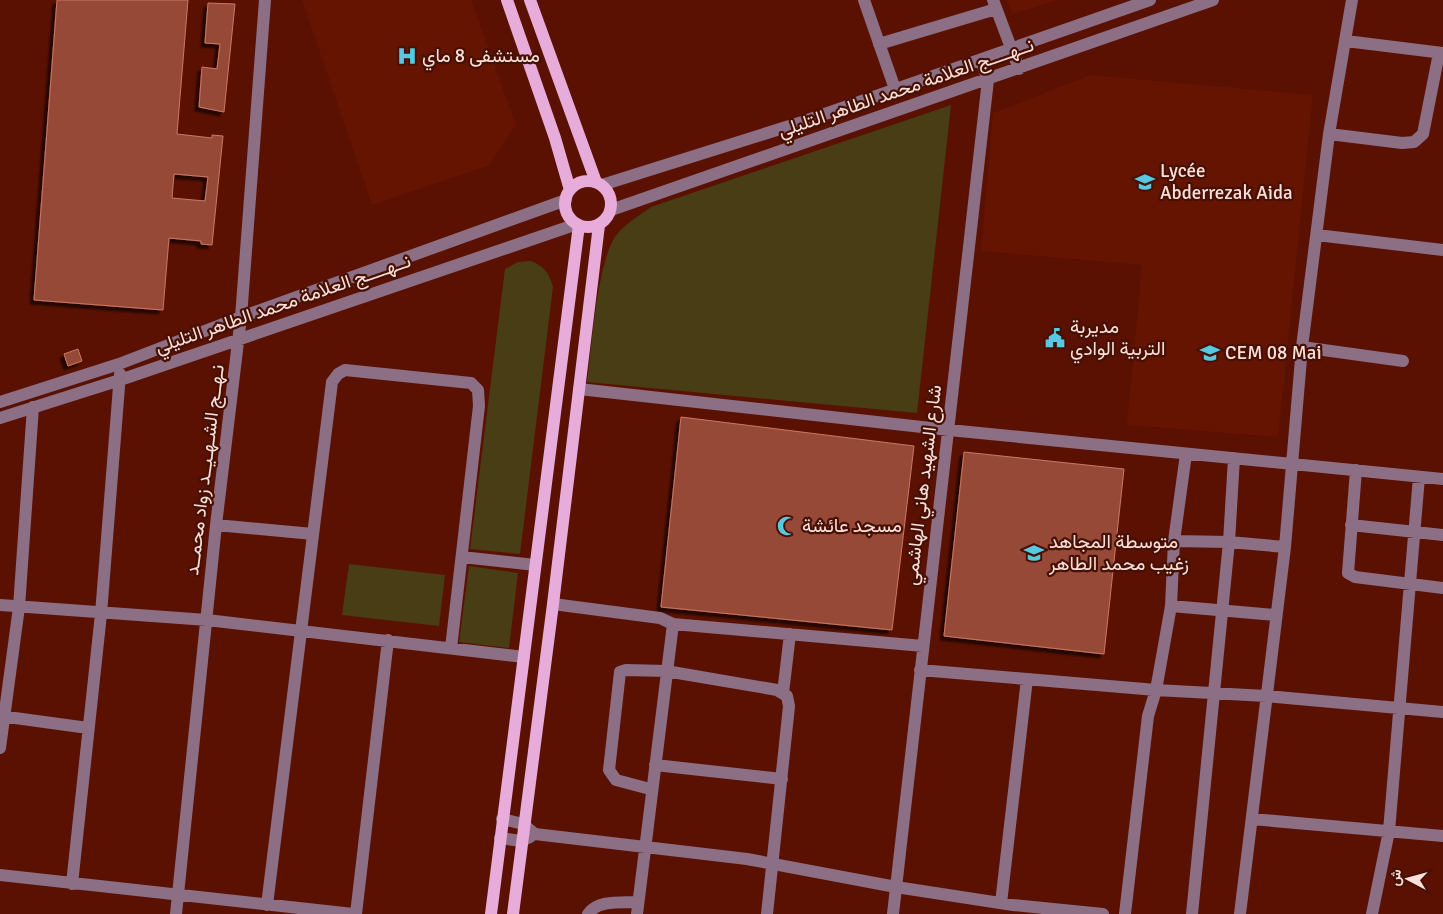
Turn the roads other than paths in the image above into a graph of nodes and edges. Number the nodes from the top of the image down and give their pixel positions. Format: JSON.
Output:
{"nodes":[{"id":1,"x":265,"y":0,"type":"edge"},
{"id":2,"x":507,"y":0,"type":"edge"},
{"id":3,"x":530,"y":0,"type":"edge"},
{"id":4,"x":864,"y":0,"type":"edge"},
{"id":5,"x":1150,"y":0,"type":"edge"},
{"id":6,"x":1213,"y":0,"type":"edge"},
{"id":7,"x":1352,"y":0,"type":"edge"},
{"id":8,"x":994,"y":5,"type":"edge"},
{"id":9,"x":1346,"y":41,"type":"junction"},
{"id":10,"x":879,"y":44,"type":"junction"},
{"id":11,"x":1011,"y":51,"type":"junction"},
{"id":12,"x":1441,"y":53,"type":"edge"},
{"id":13,"x":981,"y":61,"type":"junction"},
{"id":14,"x":1019,"y":69,"type":"junction"},
{"id":15,"x":988,"y":80,"type":"junction"},
{"id":16,"x":895,"y":89,"type":"junction"},
{"id":17,"x":1329,"y":134,"type":"junction"},
{"id":18,"x":599,"y":184,"type":"junction"},
{"id":19,"x":568,"y":195,"type":"junction"},
{"id":20,"x":611,"y":210,"type":"junction"},
{"id":21,"x":578,"y":224,"type":"junction"},
{"id":22,"x":599,"y":224,"type":"junction"},
{"id":23,"x":1317,"y":235,"type":"junction"},
{"id":24,"x":1443,"y":250,"type":"edge"},
{"id":25,"x":241,"y":316,"type":"junction"},
{"id":26,"x":239,"y":340,"type":"junction"},
{"id":27,"x":1302,"y":347,"type":"junction"},
{"id":28,"x":1403,"y":361,"type":"dead end"},
{"id":29,"x":120,"y":364,"type":"junction"},
{"id":30,"x":120,"y":380,"type":"junction"},
{"id":31,"x":580,"y":389,"type":"junction"},
{"id":32,"x":0,"y":402,"type":"edge"},
{"id":33,"x":33,"y":407,"type":"junction"},
{"id":34,"x":0,"y":418,"type":"edge"},
{"id":35,"x":948,"y":430,"type":"junction"},
{"id":36,"x":1186,"y":454,"type":"junction"},
{"id":37,"x":1234,"y":458,"type":"junction"},
{"id":38,"x":1293,"y":463,"type":"junction"},
{"id":39,"x":1356,"y":470,"type":"junction"},
{"id":40,"x":1419,"y":477,"type":"junction"},
{"id":41,"x":1443,"y":479,"type":"edge"},
{"id":42,"x":216,"y":525,"type":"junction"},
{"id":43,"x":1351,"y":525,"type":"junction"},
{"id":44,"x":1413,"y":532,"type":"junction"},
{"id":45,"x":313,"y":534,"type":"junction"},
{"id":46,"x":1443,"y":535,"type":"edge"},
{"id":47,"x":1174,"y":540,"type":"junction"},
{"id":48,"x":1229,"y":542,"type":"junction"},
{"id":49,"x":1285,"y":547,"type":"junction"},
{"id":50,"x":462,"y":556,"type":"junction"},
{"id":51,"x":536,"y":565,"type":"junction"},
{"id":52,"x":1408,"y":584,"type":"junction"},
{"id":53,"x":1443,"y":588,"type":"edge"},
{"id":54,"x":553,"y":604,"type":"junction"},
{"id":55,"x":0,"y":605,"type":"edge"},
{"id":56,"x":1171,"y":606,"type":"junction"},
{"id":57,"x":18,"y":607,"type":"junction"},
{"id":58,"x":1221,"y":609,"type":"junction"},
{"id":59,"x":101,"y":614,"type":"junction"},
{"id":60,"x":1276,"y":615,"type":"junction"},
{"id":61,"x":207,"y":620,"type":"junction"},
{"id":62,"x":673,"y":624,"type":"junction"},
{"id":63,"x":302,"y":630,"type":"junction"},
{"id":64,"x":790,"y":634,"type":"junction"},
{"id":65,"x":388,"y":640,"type":"junction"},
{"id":66,"x":923,"y":646,"type":"junction"},
{"id":67,"x":451,"y":648,"type":"junction"},
{"id":68,"x":524,"y":657,"type":"junction"},
{"id":69,"x":920,"y":670,"type":"junction"},
{"id":70,"x":666,"y":672,"type":"junction"},
{"id":71,"x":1027,"y":679,"type":"junction"},
{"id":72,"x":1156,"y":690,"type":"junction"},
{"id":73,"x":1213,"y":692,"type":"junction"},
{"id":74,"x":783,"y":693,"type":"junction"},
{"id":75,"x":1266,"y":696,"type":"junction"},
{"id":76,"x":1399,"y":708,"type":"junction"},
{"id":77,"x":1443,"y":712,"type":"edge"},
{"id":78,"x":2,"y":716,"type":"edge"},
{"id":79,"x":88,"y":728,"type":"junction"},
{"id":80,"x":0,"y":748,"type":"edge"},
{"id":81,"x":655,"y":765,"type":"junction"},
{"id":82,"x":782,"y":779,"type":"junction"},
{"id":83,"x":650,"y":790,"type":"junction"},
{"id":84,"x":502,"y":819,"type":"junction"},
{"id":85,"x":1252,"y":819,"type":"junction"},
{"id":86,"x":523,"y":824,"type":"junction"},
{"id":87,"x":1389,"y":831,"type":"junction"},
{"id":88,"x":535,"y":834,"type":"junction"},
{"id":89,"x":1443,"y":836,"type":"edge"},
{"id":90,"x":500,"y":838,"type":"junction"},
{"id":91,"x":521,"y":842,"type":"junction"},
{"id":92,"x":646,"y":848,"type":"junction"},
{"id":93,"x":773,"y":863,"type":"junction"},
{"id":94,"x":0,"y":875,"type":"edge"},
{"id":95,"x":72,"y":884,"type":"junction"},
{"id":96,"x":896,"y":887,"type":"junction"},
{"id":97,"x":178,"y":896,"type":"junction"},
{"id":98,"x":267,"y":905,"type":"junction"},
{"id":99,"x":1009,"y":907,"type":"edge"},
{"id":100,"x":637,"y":908,"type":"edge"},
{"id":101,"x":286,"y":910,"type":"edge"},
{"id":102,"x":176,"y":914,"type":"edge"},
{"id":103,"x":354,"y":914,"type":"edge"},
{"id":104,"x":491,"y":914,"type":"edge"},
{"id":105,"x":512,"y":914,"type":"edge"},
{"id":106,"x":588,"y":914,"type":"edge"},
{"id":107,"x":767,"y":914,"type":"edge"},
{"id":108,"x":893,"y":914,"type":"edge"},
{"id":109,"x":1103,"y":914,"type":"edge"},
{"id":110,"x":1125,"y":914,"type":"edge"},
{"id":111,"x":1192,"y":914,"type":"edge"},
{"id":112,"x":1240,"y":914,"type":"edge"},
{"id":113,"x":1372,"y":914,"type":"edge"}],
"edges":[{"from":1,"to":25,"type":"street","name":"نـهــج الشـهـيــد زواد محمــد"},
{"from":2,"to":19,"type":"main road"},
{"from":3,"to":18,"type":"main road"},
{"from":4,"to":10,"type":"street"},
{"from":5,"to":11,"type":"street","name":"نــهــــج العلامة محمد الطاهر التليلي"},
{"from":6,"to":14,"type":"street","name":"نــهــــج العلامة محمد الطاهر التليلي"},
{"from":7,"to":9,"type":"street"},
{"from":8,"to":10,"type":"street"},
{"from":8,"to":11,"type":"street"},
{"from":9,"to":12,"type":"street"},
{"from":9,"to":17,"type":"street"},
{"from":10,"to":16,"type":"street"},
{"from":11,"to":13,"type":"street","name":"نــهــــج العلامة محمد الطاهر التليلي"},
{"from":11,"to":14,"type":"street"},
{"from":12,"to":17,"type":"street"},
{"from":13,"to":15,"type":"street","name":"شارع الشهيد هاني الهاشمي"},
{"from":13,"to":16,"type":"street","name":"نــهــــج العلامة محمد الطاهر التليلي"},
{"from":14,"to":15,"type":"street","name":"نــهــــج العلامة محمد الطاهر التليلي"},
{"from":15,"to":20,"type":"street","name":"نــهــــج العلامة محمد الطاهر التليلي"},
{"from":15,"to":35,"type":"street","name":"شارع الشهيد هاني الهاشمي"},
{"from":16,"to":18,"type":"street","name":"نــهــــج العلامة محمد الطاهر التليلي"},
{"from":17,"to":23,"type":"street"},
{"from":18,"to":19,"type":"main road"},
{"from":18,"to":20,"type":"main road"},
{"from":19,"to":21,"type":"main road"},
{"from":19,"to":25,"type":"street","name":"نــهــــج العلامة محمد الطاهر التليلي"},
{"from":20,"to":22,"type":"main road"},
{"from":21,"to":22,"type":"main road"},
{"from":21,"to":26,"type":"street","name":"نــهــــج العلامة محمد الطاهر التليلي"},
{"from":21,"to":51,"type":"main road"},
{"from":22,"to":31,"type":"main road"},
{"from":23,"to":24,"type":"street"},
{"from":23,"to":27,"type":"street"},
{"from":25,"to":26,"type":"street","name":"نـهــج الشـهـيــد زواد محمــد"},
{"from":25,"to":29,"type":"street","name":"نــهــــج العلامة محمد الطاهر التليلي"},
{"from":26,"to":30,"type":"street","name":"نــهــــج العلامة محمد الطاهر التليلي"},
{"from":26,"to":42,"type":"street","name":"نـهــج الشـهـيــد زواد محمــد"},
{"from":27,"to":28,"type":"street"},
{"from":27,"to":38,"type":"street"},
{"from":29,"to":30,"type":"street"},
{"from":29,"to":32,"type":"street","name":"نــهــــج العلامة محمد الطاهر التليلي"},
{"from":30,"to":33,"type":"street","name":"نــهــــج العلامة محمد الطاهر التليلي"},
{"from":30,"to":59,"type":"street"},
{"from":31,"to":35,"type":"street"},
{"from":31,"to":54,"type":"main road"},
{"from":33,"to":34,"type":"street","name":"نــهــــج العلامة محمد الطاهر التليلي"},
{"from":33,"to":57,"type":"street"},
{"from":35,"to":36,"type":"street"},
{"from":35,"to":66,"type":"street","name":"شارع الشهيد هاني الهاشمي"},
{"from":36,"to":37,"type":"street"},
{"from":36,"to":47,"type":"street"},
{"from":37,"to":38,"type":"street"},
{"from":37,"to":48,"type":"street"},
{"from":38,"to":39,"type":"street"},
{"from":38,"to":49,"type":"street"},
{"from":39,"to":40,"type":"street"},
{"from":39,"to":43,"type":"street"},
{"from":40,"to":41,"type":"street"},
{"from":40,"to":44,"type":"street"},
{"from":42,"to":45,"type":"street"},
{"from":42,"to":61,"type":"street","name":"نـهــج الشـهـيــد زواد محمــد"},
{"from":43,"to":44,"type":"street"},
{"from":43,"to":52,"type":"street"},
{"from":44,"to":46,"type":"street"},
{"from":44,"to":52,"type":"street"},
{"from":45,"to":50,"type":"street"},
{"from":45,"to":63,"type":"street"},
{"from":47,"to":48,"type":"street"},
{"from":47,"to":56,"type":"street"},
{"from":48,"to":49,"type":"street"},
{"from":48,"to":58,"type":"street"},
{"from":49,"to":60,"type":"street"},
{"from":50,"to":51,"type":"street"},
{"from":50,"to":67,"type":"street"},
{"from":51,"to":68,"type":"main road"},
{"from":52,"to":53,"type":"street"},
{"from":52,"to":76,"type":"street"},
{"from":54,"to":62,"type":"street"},
{"from":54,"to":86,"type":"main road"},
{"from":55,"to":57,"type":"street"},
{"from":56,"to":58,"type":"street"},
{"from":56,"to":72,"type":"street"},
{"from":57,"to":59,"type":"street"},
{"from":57,"to":78,"type":"street"},
{"from":58,"to":60,"type":"street"},
{"from":58,"to":73,"type":"street"},
{"from":59,"to":61,"type":"street"},
{"from":59,"to":79,"type":"street"},
{"from":60,"to":75,"type":"street"},
{"from":61,"to":63,"type":"street"},
{"from":61,"to":97,"type":"street","name":"نـهــج الشـهـيــد زواد محمــد"},
{"from":62,"to":64,"type":"street"},
{"from":62,"to":70,"type":"street"},
{"from":63,"to":65,"type":"street"},
{"from":63,"to":98,"type":"street"},
{"from":64,"to":66,"type":"street"},
{"from":64,"to":74,"type":"street"},
{"from":65,"to":67,"type":"street"},
{"from":65,"to":103,"type":"street"},
{"from":66,"to":69,"type":"street","name":"شارع الشهيد هاني الهاشمي"},
{"from":67,"to":68,"type":"street"},
{"from":68,"to":84,"type":"main road"},
{"from":69,"to":71,"type":"street"},
{"from":69,"to":96,"type":"street","name":"شارع الشهيد هاني الهاشمي"},
{"from":70,"to":74,"type":"street"},
{"from":70,"to":81,"type":"street"},
{"from":70,"to":83,"type":"street"},
{"from":71,"to":72,"type":"street"},
{"from":71,"to":99,"type":"street"},
{"from":72,"to":73,"type":"street"},
{"from":72,"to":110,"type":"street"},
{"from":73,"to":75,"type":"street"},
{"from":73,"to":111,"type":"street"},
{"from":74,"to":82,"type":"street"},
{"from":75,"to":76,"type":"street"},
{"from":75,"to":85,"type":"street"},
{"from":76,"to":77,"type":"street"},
{"from":76,"to":87,"type":"street"},
{"from":78,"to":79,"type":"street"},
{"from":78,"to":80,"type":"street"},
{"from":79,"to":95,"type":"street"},
{"from":81,"to":82,"type":"street"},
{"from":81,"to":83,"type":"street"},
{"from":82,"to":93,"type":"street"},
{"from":83,"to":92,"type":"street"},
{"from":84,"to":86,"type":"street"},
{"from":84,"to":90,"type":"main road"},
{"from":85,"to":87,"type":"street"},
{"from":85,"to":112,"type":"street"},
{"from":86,"to":88,"type":"street"},
{"from":86,"to":91,"type":"main road"},
{"from":87,"to":89,"type":"street"},
{"from":87,"to":113,"type":"street"},
{"from":88,"to":91,"type":"street"},
{"from":88,"to":92,"type":"street"},
{"from":90,"to":91,"type":"street"},
{"from":90,"to":104,"type":"main road"},
{"from":91,"to":105,"type":"main road"},
{"from":92,"to":93,"type":"street"},
{"from":92,"to":100,"type":"street"},
{"from":93,"to":96,"type":"street"},
{"from":93,"to":107,"type":"street"},
{"from":94,"to":95,"type":"street"},
{"from":95,"to":97,"type":"street"},
{"from":96,"to":99,"type":"street"},
{"from":96,"to":108,"type":"street","name":"شارع الشهيد هاني الهاشمي"},
{"from":97,"to":98,"type":"street"},
{"from":97,"to":102,"type":"street","name":"نـهــج الشـهـيــد زواد محمــد"},
{"from":98,"to":101,"type":"street"},
{"from":99,"to":109,"type":"street"},
{"from":100,"to":106,"type":"street"},
{"from":101,"to":103,"type":"street"}]}
